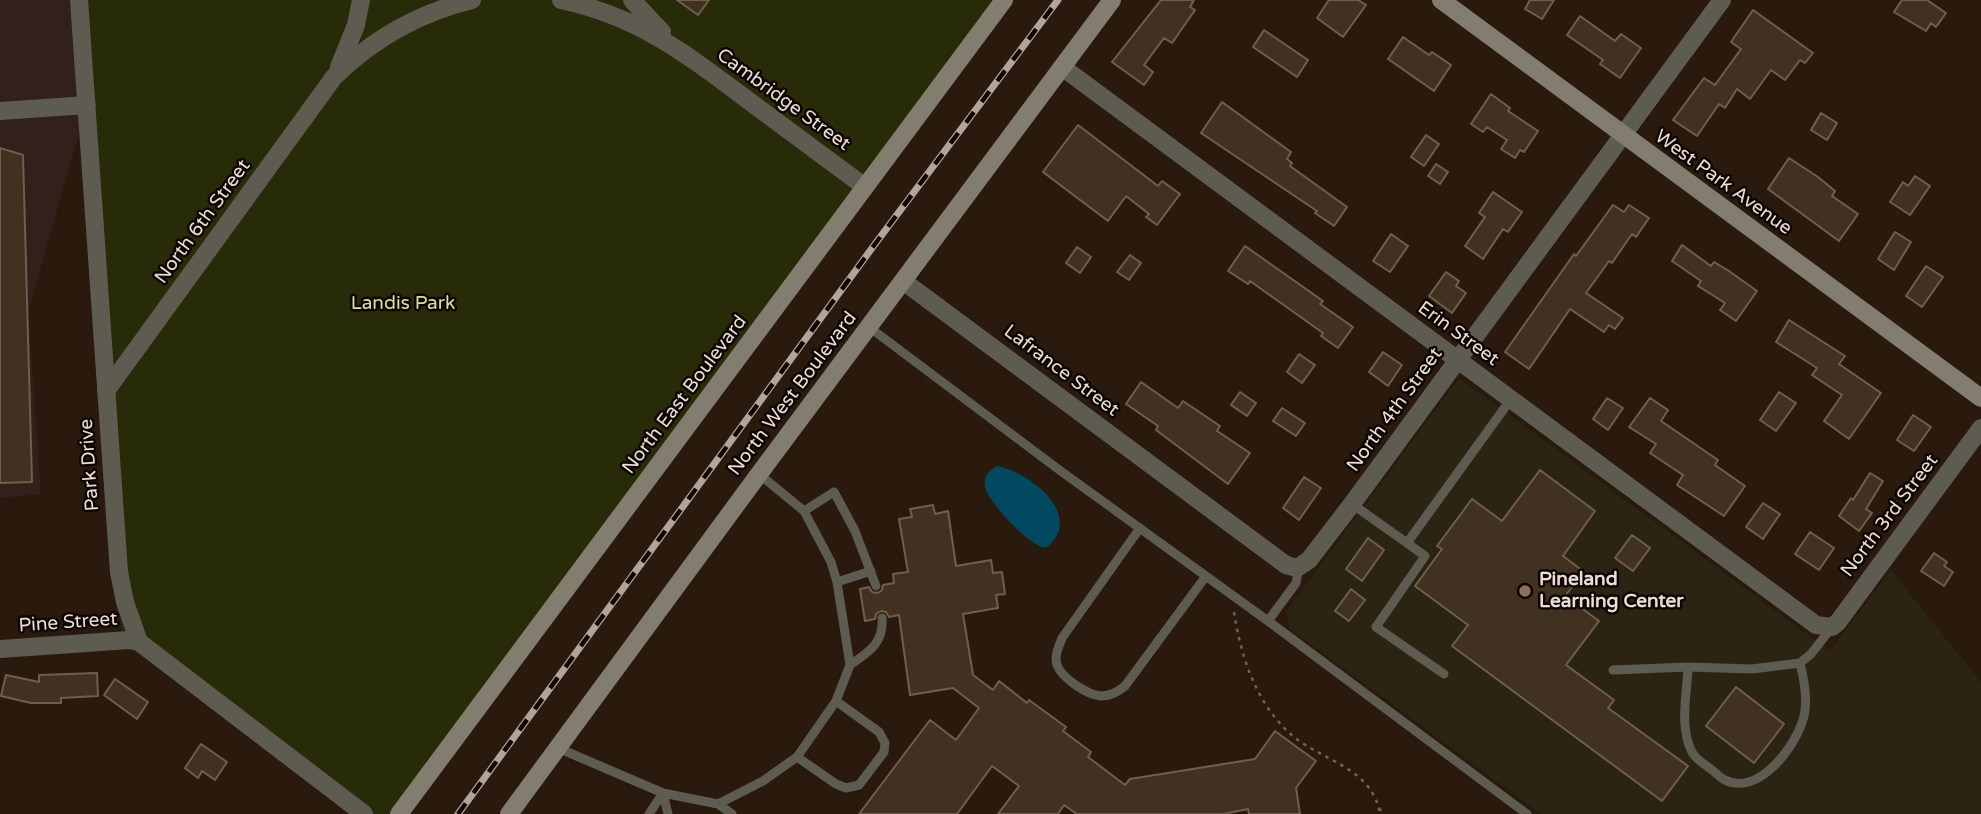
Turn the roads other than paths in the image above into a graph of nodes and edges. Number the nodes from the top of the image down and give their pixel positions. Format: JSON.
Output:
{"nodes":[{"id":1,"x":79,"y":0,"type":"edge"},
{"id":2,"x":361,"y":0,"type":"edge"},
{"id":3,"x":472,"y":0,"type":"edge"},
{"id":4,"x":561,"y":0,"type":"edge"},
{"id":5,"x":632,"y":0,"type":"edge"},
{"id":6,"x":1004,"y":0,"type":"edge"},
{"id":7,"x":1112,"y":0,"type":"edge"},
{"id":8,"x":1441,"y":0,"type":"edge"},
{"id":9,"x":1722,"y":0,"type":"edge"},
{"id":10,"x":677,"y":47,"type":"junction"},
{"id":11,"x":1062,"y":67,"type":"junction"},
{"id":12,"x":334,"y":77,"type":"junction"},
{"id":13,"x":87,"y":105,"type":"junction"},
{"id":14,"x":0,"y":111,"type":"edge"},
{"id":15,"x":1623,"y":135,"type":"junction"},
{"id":16,"x":865,"y":187,"type":"junction"},
{"id":17,"x":903,"y":281,"type":"junction"},
{"id":18,"x":869,"y":327,"type":"junction"},
{"id":19,"x":1458,"y":360,"type":"junction"},
{"id":20,"x":106,"y":391,"type":"junction"},
{"id":21,"x":1981,"y":398,"type":"edge"},
{"id":22,"x":1511,"y":399,"type":"junction"},
{"id":23,"x":1981,"y":428,"type":"edge"},
{"id":24,"x":759,"y":474,"type":"junction"},
{"id":25,"x":1352,"y":504,"type":"junction"},
{"id":26,"x":804,"y":511,"type":"junction"},
{"id":27,"x":1140,"y":528,"type":"junction"},
{"id":28,"x":1407,"y":543,"type":"junction"},
{"id":29,"x":1299,"y":567,"type":"junction"},
{"id":30,"x":870,"y":571,"type":"junction"},
{"id":31,"x":1206,"y":576,"type":"junction"},
{"id":32,"x":837,"y":582,"type":"junction"},
{"id":33,"x":876,"y":586,"type":"dead end"},
{"id":34,"x":882,"y":618,"type":"dead end"},
{"id":35,"x":1268,"y":621,"type":"junction"},
{"id":36,"x":1832,"y":627,"type":"junction"},
{"id":37,"x":139,"y":642,"type":"junction"},
{"id":38,"x":0,"y":649,"type":"edge"},
{"id":39,"x":1800,"y":663,"type":"junction"},
{"id":40,"x":850,"y":664,"type":"junction"},
{"id":41,"x":1688,"y":667,"type":"junction"},
{"id":42,"x":1614,"y":670,"type":"dead end"},
{"id":43,"x":1444,"y":674,"type":"dead end"},
{"id":44,"x":836,"y":701,"type":"junction"},
{"id":45,"x":558,"y":748,"type":"junction"},
{"id":46,"x":797,"y":757,"type":"junction"},
{"id":47,"x":663,"y":793,"type":"junction"},
{"id":48,"x":718,"y":804,"type":"junction"},
{"id":49,"x":364,"y":814,"type":"edge"},
{"id":50,"x":399,"y":814,"type":"edge"},
{"id":51,"x":509,"y":814,"type":"edge"},
{"id":52,"x":649,"y":814,"type":"edge"},
{"id":53,"x":668,"y":814,"type":"edge"},
{"id":54,"x":732,"y":814,"type":"edge"},
{"id":55,"x":1527,"y":814,"type":"edge"}],
"edges":[{"from":1,"to":13,"type":"street","name":"Park Drive"},
{"from":2,"to":12,"type":"street","name":"North 6th Street"},
{"from":3,"to":12,"type":"street","name":"North 6th Street"},
{"from":4,"to":10,"type":"street","name":"Cambridge Street"},
{"from":5,"to":10,"type":"street","name":"Cambridge Street"},
{"from":6,"to":16,"type":"main road","name":"North East Boulevard"},
{"from":7,"to":11,"type":"main road","name":"North West Boulevard"},
{"from":8,"to":15,"type":"main road","name":"West Park Avenue"},
{"from":9,"to":15,"type":"street","name":"North 4th Street"},
{"from":10,"to":16,"type":"street","name":"Cambridge Street"},
{"from":11,"to":17,"type":"main road","name":"North West Boulevard"},
{"from":11,"to":19,"type":"street","name":"Erin Street"},
{"from":12,"to":20,"type":"street","name":"North 6th Street"},
{"from":13,"to":14,"type":"street"},
{"from":13,"to":20,"type":"street","name":"Park Drive"},
{"from":15,"to":19,"type":"street","name":"North 4th Street"},
{"from":15,"to":21,"type":"main road","name":"West Park Avenue"},
{"from":16,"to":50,"type":"main road","name":"North East Boulevard"},
{"from":17,"to":18,"type":"main road","name":"North West Boulevard"},
{"from":17,"to":29,"type":"street","name":"Lafrance Street"},
{"from":18,"to":24,"type":"main road","name":"North West Boulevard"},
{"from":18,"to":27,"type":"lane"},
{"from":19,"to":22,"type":"street","name":"Erin Street"},
{"from":19,"to":25,"type":"street","name":"North 4th Street"},
{"from":20,"to":37,"type":"street","name":"Park Drive"},
{"from":22,"to":28,"type":"lane"},
{"from":22,"to":36,"type":"street","name":"Erin Street"},
{"from":23,"to":36,"type":"street","name":"North 3rd Street"},
{"from":24,"to":26,"type":"lane"},
{"from":24,"to":45,"type":"main road","name":"North West Boulevard"},
{"from":25,"to":28,"type":"lane"},
{"from":25,"to":29,"type":"street","name":"North 4th Street"},
{"from":26,"to":30,"type":"lane"},
{"from":26,"to":32,"type":"lane"},
{"from":27,"to":31,"type":"lane"},
{"from":27,"to":31,"type":"lane"},
{"from":28,"to":43,"type":"lane"},
{"from":29,"to":35,"type":"lane"},
{"from":30,"to":32,"type":"lane"},
{"from":30,"to":33,"type":"lane"},
{"from":31,"to":35,"type":"lane"},
{"from":32,"to":40,"type":"lane"},
{"from":34,"to":40,"type":"lane"},
{"from":35,"to":55,"type":"lane"},
{"from":36,"to":39,"type":"lane"},
{"from":37,"to":38,"type":"street","name":"Pine Street"},
{"from":37,"to":49,"type":"street"},
{"from":39,"to":41,"type":"lane"},
{"from":39,"to":41,"type":"lane"},
{"from":40,"to":44,"type":"lane"},
{"from":41,"to":42,"type":"lane"},
{"from":44,"to":46,"type":"lane"},
{"from":44,"to":46,"type":"lane"},
{"from":45,"to":47,"type":"lane"},
{"from":45,"to":51,"type":"main road","name":"North West Boulevard"},
{"from":46,"to":48,"type":"lane"},
{"from":47,"to":48,"type":"lane"},
{"from":47,"to":52,"type":"lane"},
{"from":47,"to":53,"type":"lane"},
{"from":48,"to":54,"type":"lane"}]}
